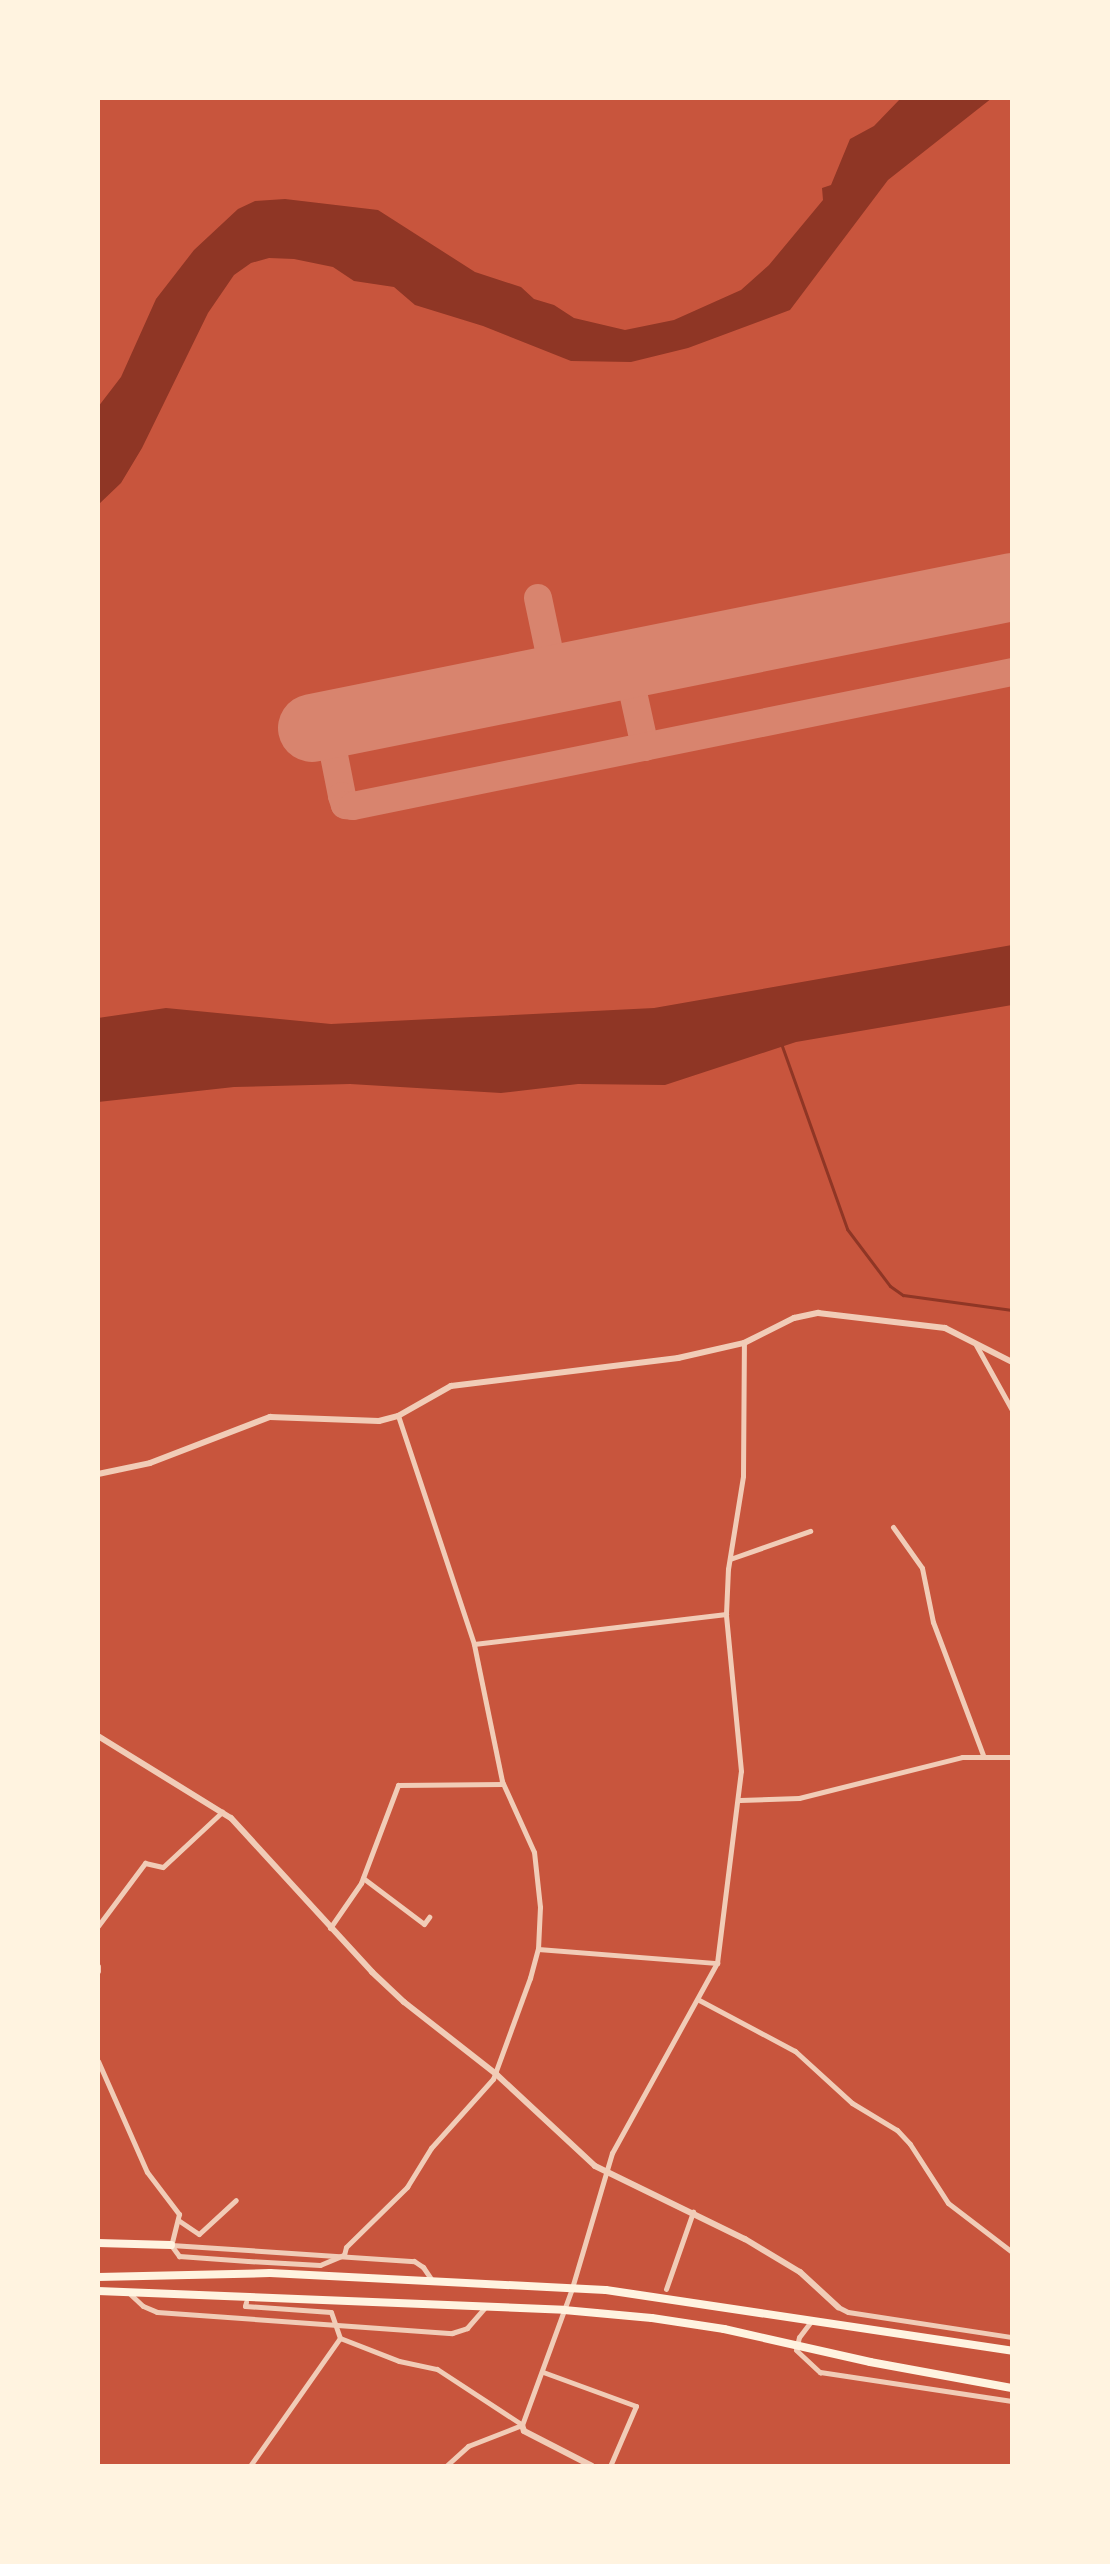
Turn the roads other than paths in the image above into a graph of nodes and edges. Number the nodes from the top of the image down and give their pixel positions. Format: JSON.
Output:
{"nodes":[{"id":1,"x":744,"y":1343,"type":"junction"},
{"id":2,"x":975,"y":1343,"type":"junction"},
{"id":3,"x":1012,"y":1362,"type":"edge"},
{"id":4,"x":1012,"y":1410,"type":"edge"},
{"id":5,"x":398,"y":1416,"type":"junction"},
{"id":6,"x":98,"y":1474,"type":"edge"},
{"id":7,"x":893,"y":1527,"type":"dead end"},
{"id":8,"x":810,"y":1531,"type":"dead end"},
{"id":9,"x":730,"y":1559,"type":"junction"},
{"id":10,"x":726,"y":1614,"type":"junction"},
{"id":11,"x":474,"y":1644,"type":"junction"},
{"id":12,"x":98,"y":1736,"type":"edge"},
{"id":13,"x":983,"y":1755,"type":"junction"},
{"id":14,"x":1012,"y":1757,"type":"edge"},
{"id":15,"x":503,"y":1784,"type":"junction"},
{"id":16,"x":740,"y":1800,"type":"junction"},
{"id":17,"x":222,"y":1812,"type":"junction"},
{"id":18,"x":363,"y":1878,"type":"junction"},
{"id":19,"x":429,"y":1917,"type":"dead end"},
{"id":20,"x":98,"y":1926,"type":"edge"},
{"id":21,"x":330,"y":1928,"type":"junction"},
{"id":22,"x":538,"y":1949,"type":"junction"},
{"id":23,"x":717,"y":1963,"type":"junction"},
{"id":24,"x":699,"y":2000,"type":"junction"},
{"id":25,"x":98,"y":2061,"type":"edge"},
{"id":26,"x":496,"y":2074,"type":"junction"},
{"id":27,"x":604,"y":2173,"type":"junction"},
{"id":28,"x":236,"y":2200,"type":"dead end"},
{"id":29,"x":693,"y":2211,"type":"junction"},
{"id":30,"x":178,"y":2220,"type":"junction"},
{"id":31,"x":98,"y":2243,"type":"edge"},
{"id":32,"x":171,"y":2245,"type":"junction"},
{"id":33,"x":1012,"y":2252,"type":"edge"},
{"id":34,"x":344,"y":2255,"type":"junction"},
{"id":35,"x":98,"y":2277,"type":"edge"},
{"id":36,"x":433,"y":2282,"type":"junction"},
{"id":37,"x":572,"y":2288,"type":"junction"},
{"id":38,"x":125,"y":2289,"type":"junction"},
{"id":39,"x":666,"y":2289,"type":"dead end"},
{"id":40,"x":98,"y":2291,"type":"edge"},
{"id":41,"x":246,"y":2302,"type":"dead end"},
{"id":42,"x":485,"y":2307,"type":"junction"},
{"id":43,"x":838,"y":2307,"type":"joint"},
{"id":44,"x":564,"y":2310,"type":"junction"},
{"id":45,"x":814,"y":2319,"type":"junction"},
{"id":46,"x":335,"y":2322,"type":"junction"},
{"id":47,"x":1012,"y":2337,"type":"edge"},
{"id":48,"x":340,"y":2338,"type":"junction"},
{"id":49,"x":796,"y":2343,"type":"junction"},
{"id":50,"x":1012,"y":2351,"type":"edge"},
{"id":51,"x":543,"y":2372,"type":"junction"},
{"id":52,"x":1012,"y":2388,"type":"edge"},
{"id":53,"x":1012,"y":2401,"type":"edge"},
{"id":54,"x":522,"y":2425,"type":"junction"},
{"id":55,"x":590,"y":2465,"type":"edge"},
{"id":56,"x":250,"y":2466,"type":"edge"},
{"id":57,"x":446,"y":2466,"type":"edge"},
{"id":58,"x":610,"y":2466,"type":"edge"}],
"edges":[{"from":1,"to":2,"type":"street"},
{"from":1,"to":5,"type":"street"},
{"from":1,"to":9,"type":"street"},
{"from":2,"to":3,"type":"street"},
{"from":2,"to":4,"type":"street"},
{"from":5,"to":6,"type":"street"},
{"from":5,"to":11,"type":"street"},
{"from":7,"to":13,"type":"street"},
{"from":8,"to":9,"type":"street"},
{"from":9,"to":10,"type":"street"},
{"from":10,"to":11,"type":"street"},
{"from":10,"to":16,"type":"street"},
{"from":11,"to":15,"type":"street"},
{"from":12,"to":17,"type":"street"},
{"from":13,"to":14,"type":"street"},
{"from":13,"to":16,"type":"street"},
{"from":15,"to":18,"type":"street"},
{"from":15,"to":22,"type":"street"},
{"from":16,"to":23,"type":"street"},
{"from":17,"to":20,"type":"street"},
{"from":17,"to":21,"type":"street"},
{"from":18,"to":19,"type":"street"},
{"from":18,"to":21,"type":"street"},
{"from":21,"to":26,"type":"street"},
{"from":22,"to":23,"type":"street"},
{"from":22,"to":26,"type":"street"},
{"from":23,"to":24,"type":"street"},
{"from":24,"to":27,"type":"street"},
{"from":24,"to":33,"type":"street"},
{"from":25,"to":30,"type":"street"},
{"from":26,"to":27,"type":"street"},
{"from":26,"to":34,"type":"street"},
{"from":27,"to":29,"type":"street"},
{"from":27,"to":37,"type":"street"},
{"from":28,"to":30,"type":"street"},
{"from":29,"to":39,"type":"street"},
{"from":29,"to":43,"type":"street"},
{"from":30,"to":32,"type":"street"},
{"from":31,"to":32,"type":"highway"},
{"from":32,"to":34,"type":"street"},
{"from":32,"to":34,"type":"street"},
{"from":34,"to":36,"type":"street"},
{"from":35,"to":36,"type":"highway"},
{"from":36,"to":37,"type":"highway"},
{"from":37,"to":44,"type":"street"},
{"from":37,"to":45,"type":"highway"},
{"from":38,"to":40,"type":"highway"},
{"from":38,"to":42,"type":"highway"},
{"from":38,"to":46,"type":"street"},
{"from":41,"to":46,"type":"street"},
{"from":42,"to":44,"type":"highway"},
{"from":42,"to":46,"type":"street"},
{"from":43,"to":47,"type":"street"},
{"from":44,"to":49,"type":"highway"},
{"from":44,"to":51,"type":"street"},
{"from":45,"to":49,"type":"street"},
{"from":45,"to":50,"type":"highway"},
{"from":46,"to":48,"type":"street"},
{"from":48,"to":54,"type":"street"},
{"from":48,"to":56,"type":"street"},
{"from":49,"to":52,"type":"highway"},
{"from":49,"to":53,"type":"street"},
{"from":51,"to":54,"type":"street"},
{"from":51,"to":58,"type":"street"},
{"from":54,"to":55,"type":"street"},
{"from":54,"to":57,"type":"street"}]}
